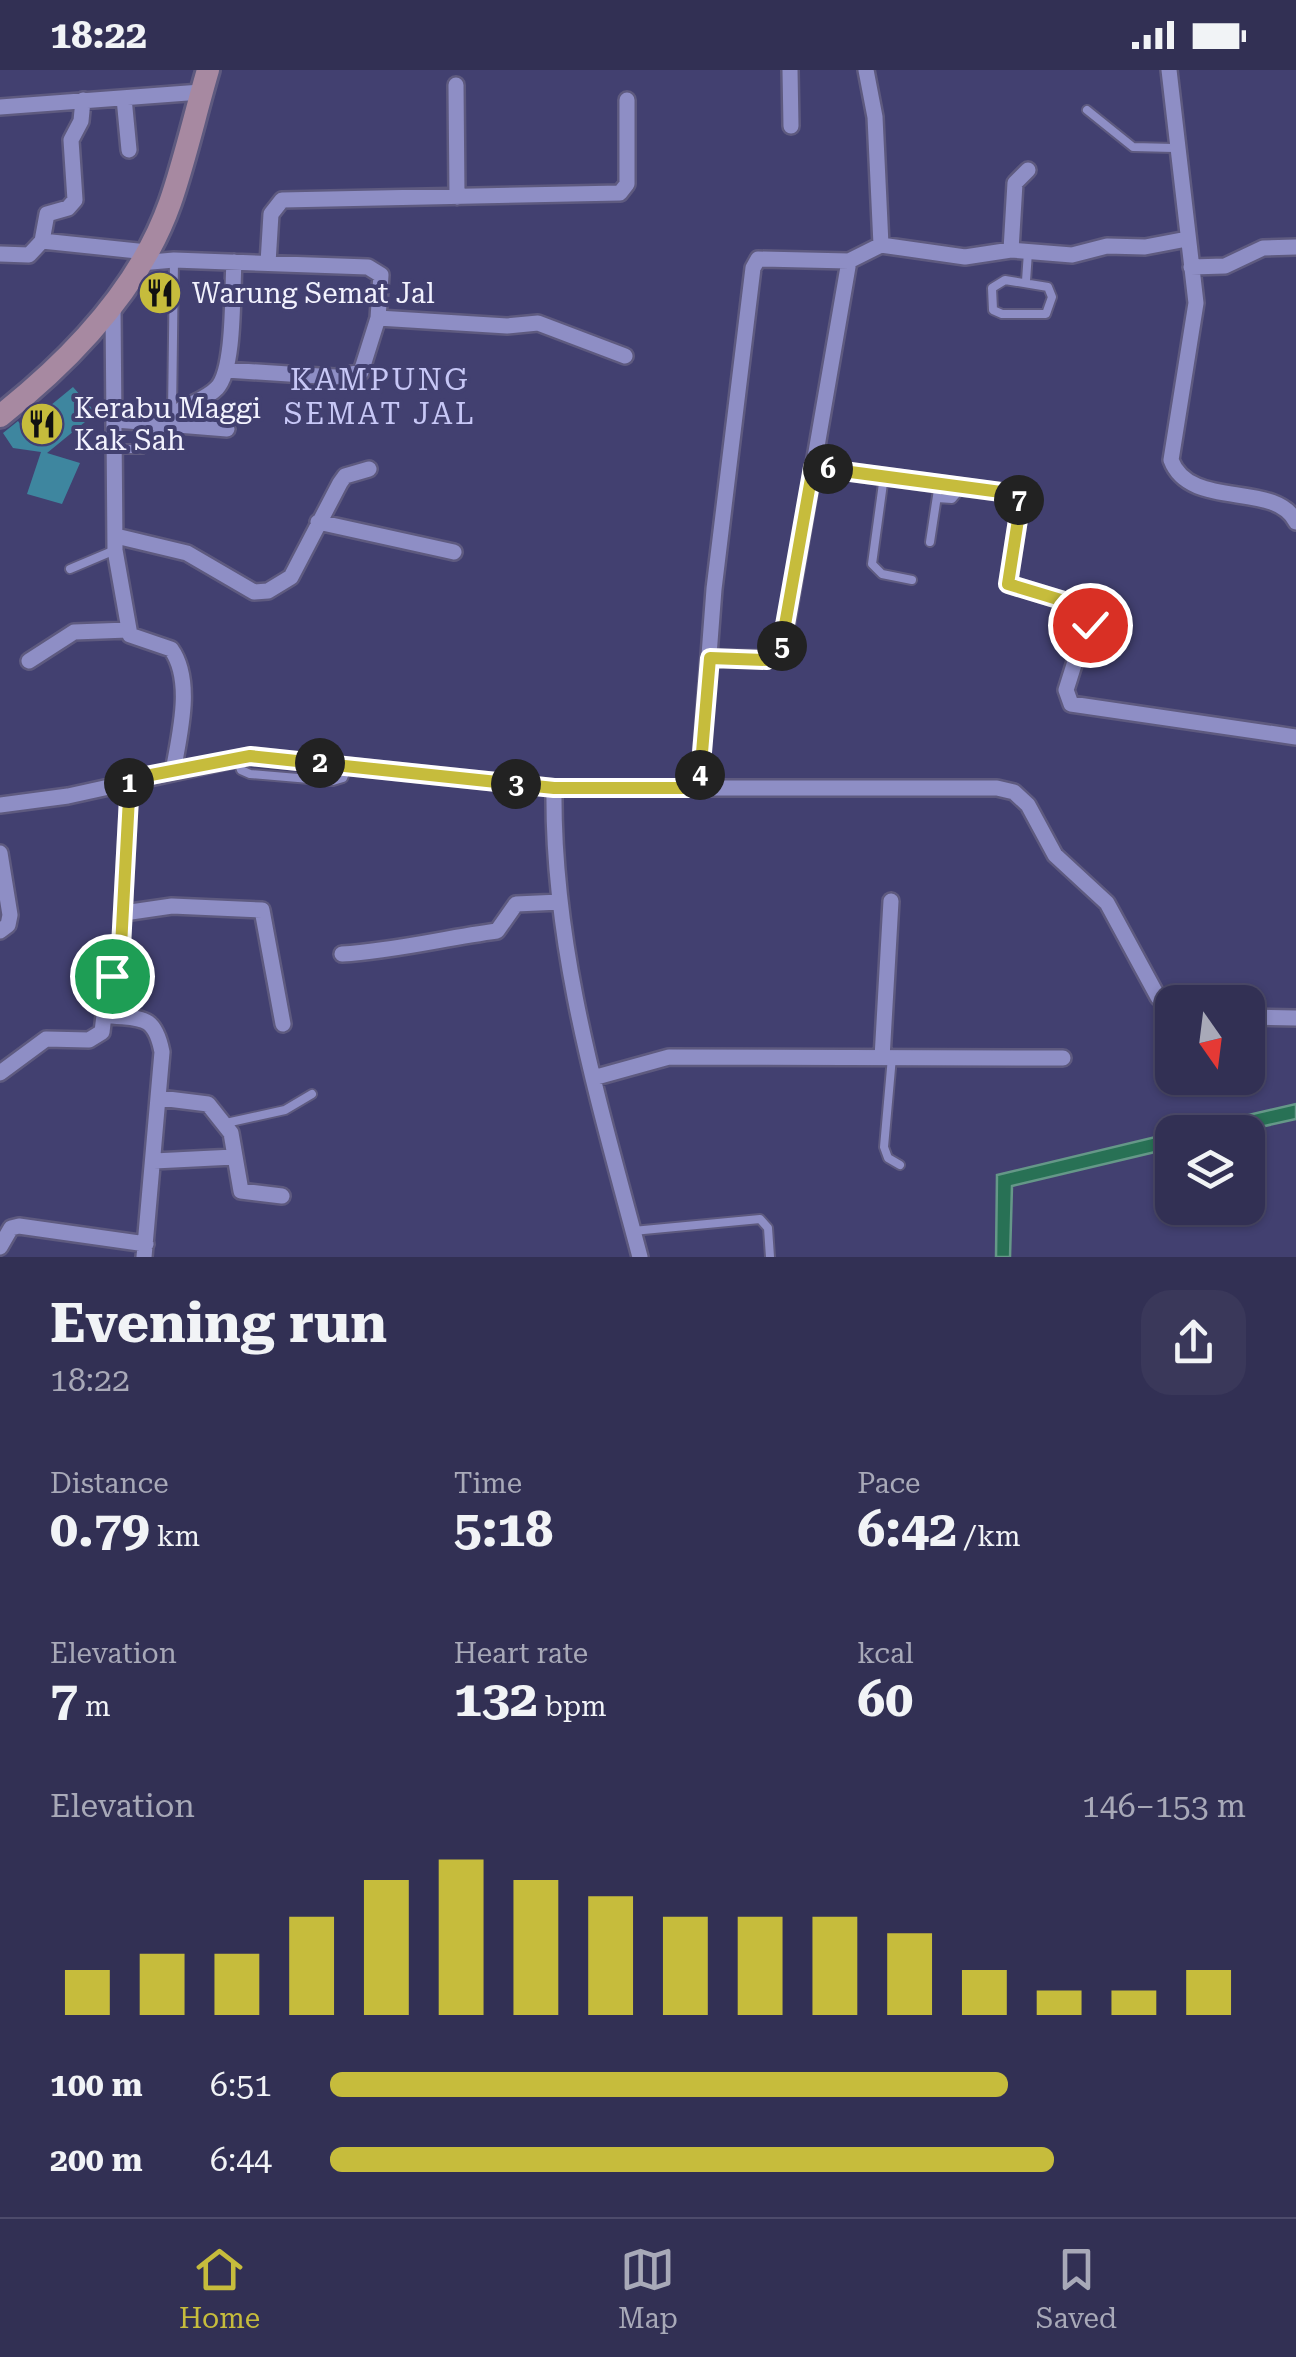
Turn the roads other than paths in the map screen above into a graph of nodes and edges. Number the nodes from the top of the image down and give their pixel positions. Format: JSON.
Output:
{"nodes":[{"id":1,"x":790,"y":70,"type":"edge"},
{"id":2,"x":866,"y":70,"type":"edge"},
{"id":3,"x":1168,"y":70,"type":"edge"},
{"id":4,"x":205,"y":81,"type":"edge"},
{"id":5,"x":456,"y":85,"type":"dead end"},
{"id":6,"x":124,"y":98,"type":"junction"},
{"id":7,"x":83,"y":100,"type":"junction"},
{"id":8,"x":627,"y":100,"type":"dead end"},
{"id":9,"x":0,"y":106,"type":"edge"},
{"id":10,"x":1087,"y":110,"type":"dead end"},
{"id":11,"x":791,"y":126,"type":"dead end"},
{"id":12,"x":1174,"y":148,"type":"junction"},
{"id":13,"x":130,"y":150,"type":"dead end"},
{"id":14,"x":1028,"y":170,"type":"dead end"},
{"id":15,"x":458,"y":197,"type":"junction"},
{"id":16,"x":1187,"y":239,"type":"junction"},
{"id":17,"x":42,"y":241,"type":"junction"},
{"id":18,"x":881,"y":245,"type":"junction"},
{"id":19,"x":1296,"y":247,"type":"edge"},
{"id":20,"x":1020,"y":251,"type":"junction"},
{"id":21,"x":0,"y":254,"type":"edge"},
{"id":22,"x":144,"y":258,"type":"junction"},
{"id":23,"x":174,"y":260,"type":"junction"},
{"id":24,"x":849,"y":261,"type":"junction"},
{"id":25,"x":234,"y":262,"type":"junction"},
{"id":26,"x":268,"y":263,"type":"junction"},
{"id":27,"x":1191,"y":267,"type":"junction"},
{"id":28,"x":1026,"y":282,"type":"junction"},
{"id":29,"x":113,"y":305,"type":"junction"},
{"id":30,"x":378,"y":318,"type":"junction"},
{"id":31,"x":624,"y":356,"type":"dead end"},
{"id":32,"x":226,"y":370,"type":"junction"},
{"id":33,"x":0,"y":416,"type":"edge"},
{"id":34,"x":169,"y":419,"type":"junction"},
{"id":35,"x":116,"y":420,"type":"junction"},
{"id":36,"x":227,"y":429,"type":"dead end"},
{"id":37,"x":117,"y":449,"type":"junction"},
{"id":38,"x":813,"y":467,"type":"junction"},
{"id":39,"x":369,"y":470,"type":"dead end"},
{"id":40,"x":884,"y":476,"type":"junction"},
{"id":41,"x":938,"y":490,"type":"junction"},
{"id":42,"x":318,"y":522,"type":"junction"},
{"id":43,"x":1296,"y":522,"type":"edge"},
{"id":44,"x":930,"y":542,"type":"dead end"},
{"id":45,"x":115,"y":543,"type":"junction"},
{"id":46,"x":454,"y":552,"type":"dead end"},
{"id":47,"x":70,"y":570,"type":"dead end"},
{"id":48,"x":912,"y":580,"type":"dead end"},
{"id":49,"x":128,"y":630,"type":"junction"},
{"id":50,"x":710,"y":658,"type":"junction"},
{"id":51,"x":29,"y":660,"type":"dead end"},
{"id":52,"x":1296,"y":738,"type":"edge"},
{"id":53,"x":173,"y":772,"type":"junction"},
{"id":54,"x":130,"y":779,"type":"junction"},
{"id":55,"x":554,"y":788,"type":"junction"},
{"id":56,"x":699,"y":788,"type":"junction"},
{"id":57,"x":0,"y":805,"type":"edge"},
{"id":58,"x":0,"y":853,"type":"edge"},
{"id":59,"x":891,"y":901,"type":"dead end"},
{"id":60,"x":560,"y":902,"type":"junction"},
{"id":61,"x":124,"y":913,"type":"junction"},
{"id":62,"x":0,"y":931,"type":"edge"},
{"id":63,"x":342,"y":954,"type":"dead end"},
{"id":64,"x":1155,"y":991,"type":"edge"},
{"id":65,"x":105,"y":1015,"type":"junction"},
{"id":66,"x":1265,"y":1017,"type":"edge"},
{"id":67,"x":1296,"y":1018,"type":"edge"},
{"id":68,"x":283,"y":1024,"type":"dead end"},
{"id":69,"x":887,"y":1058,"type":"junction"},
{"id":70,"x":1063,"y":1058,"type":"dead end"},
{"id":71,"x":0,"y":1074,"type":"edge"},
{"id":72,"x":593,"y":1078,"type":"junction"},
{"id":73,"x":312,"y":1094,"type":"dead end"},
{"id":74,"x":160,"y":1098,"type":"junction"},
{"id":75,"x":222,"y":1124,"type":"junction"},
{"id":76,"x":234,"y":1157,"type":"junction"},
{"id":77,"x":154,"y":1161,"type":"junction"},
{"id":78,"x":900,"y":1165,"type":"dead end"},
{"id":79,"x":282,"y":1196,"type":"dead end"},
{"id":80,"x":633,"y":1231,"type":"junction"},
{"id":81,"x":0,"y":1247,"type":"edge"},
{"id":82,"x":145,"y":1250,"type":"edge"},
{"id":83,"x":640,"y":1257,"type":"edge"},
{"id":84,"x":770,"y":1257,"type":"edge"}],
"edges":[{"from":1,"to":11,"type":"street"},
{"from":2,"to":18,"type":"street"},
{"from":3,"to":12,"type":"street"},
{"from":4,"to":6,"type":"street"},
{"from":4,"to":22,"type":"main road"},
{"from":5,"to":15,"type":"street"},
{"from":6,"to":7,"type":"street"},
{"from":6,"to":13,"type":"street"},
{"from":7,"to":9,"type":"street"},
{"from":7,"to":17,"type":"street"},
{"from":8,"to":15,"type":"street"},
{"from":10,"to":12,"type":"lane"},
{"from":12,"to":16,"type":"street"},
{"from":14,"to":20,"type":"street"},
{"from":15,"to":26,"type":"street"},
{"from":16,"to":20,"type":"street"},
{"from":16,"to":27,"type":"street"},
{"from":17,"to":21,"type":"street"},
{"from":17,"to":22,"type":"street"},
{"from":18,"to":20,"type":"street"},
{"from":18,"to":24,"type":"street"},
{"from":19,"to":27,"type":"street"},
{"from":20,"to":28,"type":"lane"},
{"from":22,"to":23,"type":"street"},
{"from":22,"to":29,"type":"main road"},
{"from":23,"to":25,"type":"street"},
{"from":23,"to":34,"type":"lane"},
{"from":24,"to":38,"type":"street"},
{"from":24,"to":50,"type":"street"},
{"from":25,"to":26,"type":"street"},
{"from":25,"to":32,"type":"street"},
{"from":26,"to":30,"type":"street"},
{"from":27,"to":43,"type":"street"},
{"from":28,"to":28,"type":"lane"},
{"from":29,"to":33,"type":"main road"},
{"from":29,"to":35,"type":"street"},
{"from":30,"to":31,"type":"street"},
{"from":30,"to":32,"type":"street"},
{"from":32,"to":34,"type":"street"},
{"from":34,"to":35,"type":"street"},
{"from":34,"to":36,"type":"street"},
{"from":34,"to":37,"type":"lane"},
{"from":35,"to":37,"type":"street"},
{"from":37,"to":45,"type":"street"},
{"from":38,"to":40,"type":"street"},
{"from":38,"to":50,"type":"street"},
{"from":39,"to":42,"type":"street"},
{"from":40,"to":41,"type":"street"},
{"from":40,"to":48,"type":"lane"},
{"from":41,"to":44,"type":"lane"},
{"from":41,"to":52,"type":"street"},
{"from":42,"to":45,"type":"street"},
{"from":42,"to":46,"type":"street"},
{"from":45,"to":47,"type":"lane"},
{"from":45,"to":49,"type":"street"},
{"from":49,"to":51,"type":"street"},
{"from":49,"to":53,"type":"street"},
{"from":50,"to":56,"type":"street"},
{"from":53,"to":54,"type":"street"},
{"from":53,"to":55,"type":"street"},
{"from":54,"to":57,"type":"street"},
{"from":54,"to":61,"type":"street"},
{"from":55,"to":56,"type":"street"},
{"from":55,"to":60,"type":"street"},
{"from":56,"to":64,"type":"street"},
{"from":58,"to":62,"type":"street"},
{"from":59,"to":69,"type":"street"},
{"from":60,"to":63,"type":"street"},
{"from":60,"to":72,"type":"street"},
{"from":61,"to":65,"type":"street"},
{"from":61,"to":68,"type":"street"},
{"from":65,"to":71,"type":"street"},
{"from":65,"to":74,"type":"street"},
{"from":66,"to":67,"type":"street"},
{"from":69,"to":70,"type":"street"},
{"from":69,"to":72,"type":"street"},
{"from":69,"to":78,"type":"lane"},
{"from":72,"to":80,"type":"street"},
{"from":73,"to":75,"type":"lane"},
{"from":74,"to":75,"type":"street"},
{"from":74,"to":77,"type":"street"},
{"from":75,"to":76,"type":"street"},
{"from":76,"to":77,"type":"street"},
{"from":76,"to":79,"type":"street"},
{"from":77,"to":82,"type":"street"},
{"from":80,"to":83,"type":"street"},
{"from":80,"to":84,"type":"lane"},
{"from":81,"to":82,"type":"street"}]}
